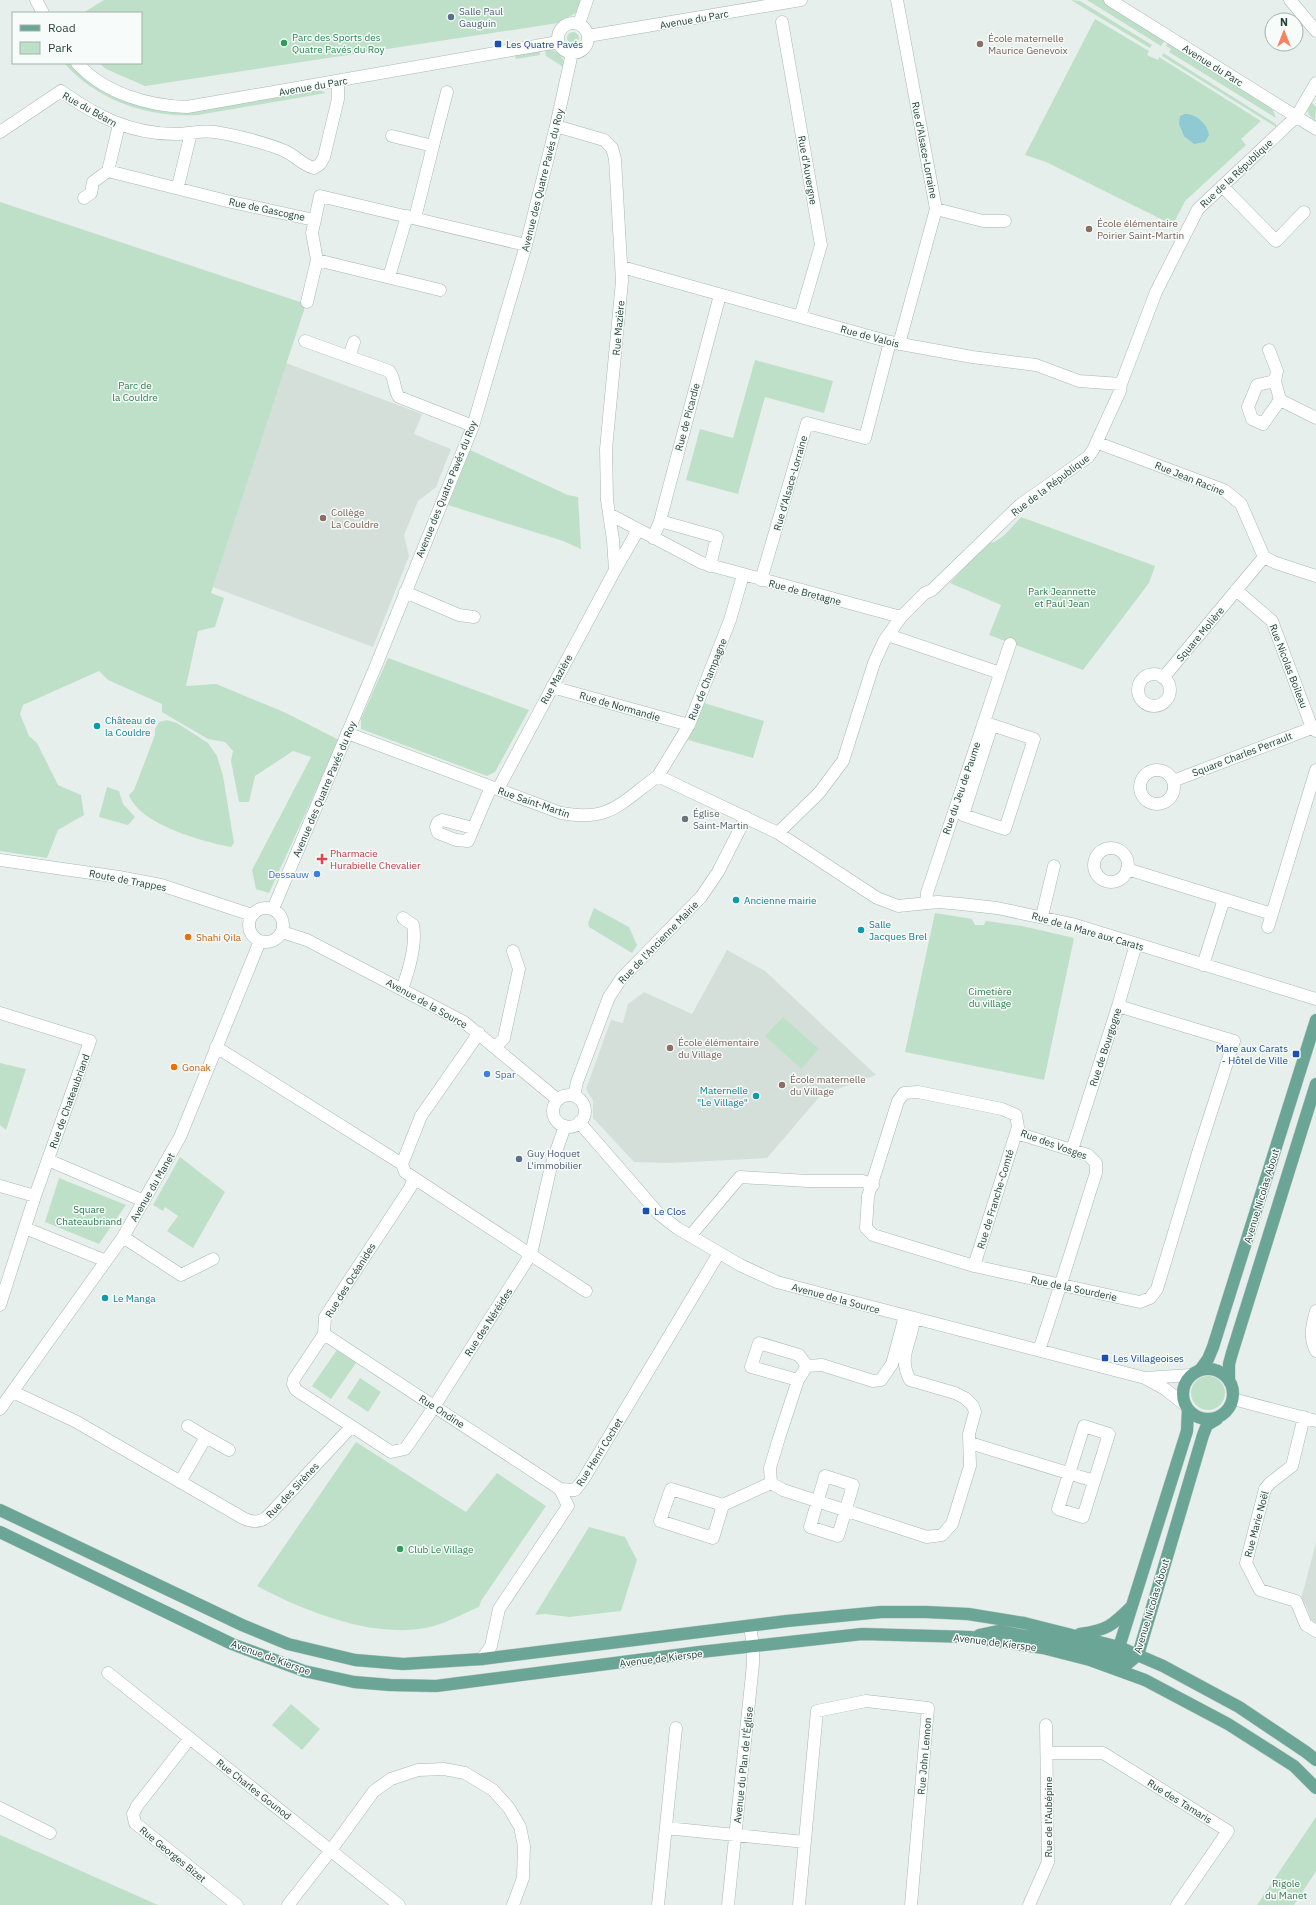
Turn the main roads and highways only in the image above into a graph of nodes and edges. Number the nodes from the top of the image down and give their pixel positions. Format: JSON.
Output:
{"nodes":[{"id":1,"x":1316,"y":1020,"type":"edge"},
{"id":2,"x":1316,"y":1084,"type":"edge"},
{"id":3,"x":1196,"y":1373,"type":"junction"},
{"id":4,"x":1228,"y":1379,"type":"junction"},
{"id":5,"x":1186,"y":1407,"type":"junction"},
{"id":6,"x":1217,"y":1418,"type":"junction"},
{"id":7,"x":0,"y":1510,"type":"edge"},
{"id":8,"x":0,"y":1532,"type":"edge"},
{"id":9,"x":1132,"y":1606,"type":"junction"},
{"id":10,"x":1075,"y":1635,"type":"junction"},
{"id":11,"x":970,"y":1637,"type":"junction"},
{"id":12,"x":1119,"y":1653,"type":"junction"},
{"id":13,"x":1138,"y":1655,"type":"junction"},
{"id":14,"x":1120,"y":1670,"type":"junction"},
{"id":15,"x":1316,"y":1760,"type":"edge"},
{"id":16,"x":1316,"y":1788,"type":"edge"}],
"edges":[{"from":1,"to":3,"type":"main road","name":"Avenue Nicolas About"},
{"from":2,"to":4,"type":"main road","name":"Avenue Nicolas About"},
{"from":3,"to":4,"type":"main road"},
{"from":3,"to":5,"type":"main road","name":"Avenue Nicolas About"},
{"from":4,"to":6,"type":"main road","name":"Avenue Nicolas About"},
{"from":5,"to":6,"type":"main road"},
{"from":5,"to":9,"type":"main road","name":"Avenue Nicolas About"},
{"from":6,"to":13,"type":"main road","name":"Avenue Nicolas About"},
{"from":7,"to":10,"type":"main road","name":"Avenue de Kierspe"},
{"from":8,"to":11,"type":"main road","name":"Avenue de Kierspe"},
{"from":9,"to":10,"type":"main road"},
{"from":9,"to":12,"type":"main road","name":"Avenue Nicolas About"},
{"from":10,"to":12,"type":"main road","name":"Avenue de Kierspe"},
{"from":11,"to":12,"type":"main road"},
{"from":11,"to":14,"type":"main road","name":"Avenue de Kierspe"},
{"from":12,"to":13,"type":"main road","name":"Avenue de Kierspe"},
{"from":12,"to":14,"type":"main road","name":"Avenue Nicolas About"},
{"from":13,"to":14,"type":"main road","name":"Avenue Nicolas About"},
{"from":13,"to":15,"type":"main road","name":"Avenue de Kierspe"},
{"from":14,"to":16,"type":"main road","name":"Avenue de Kierspe"}]}
